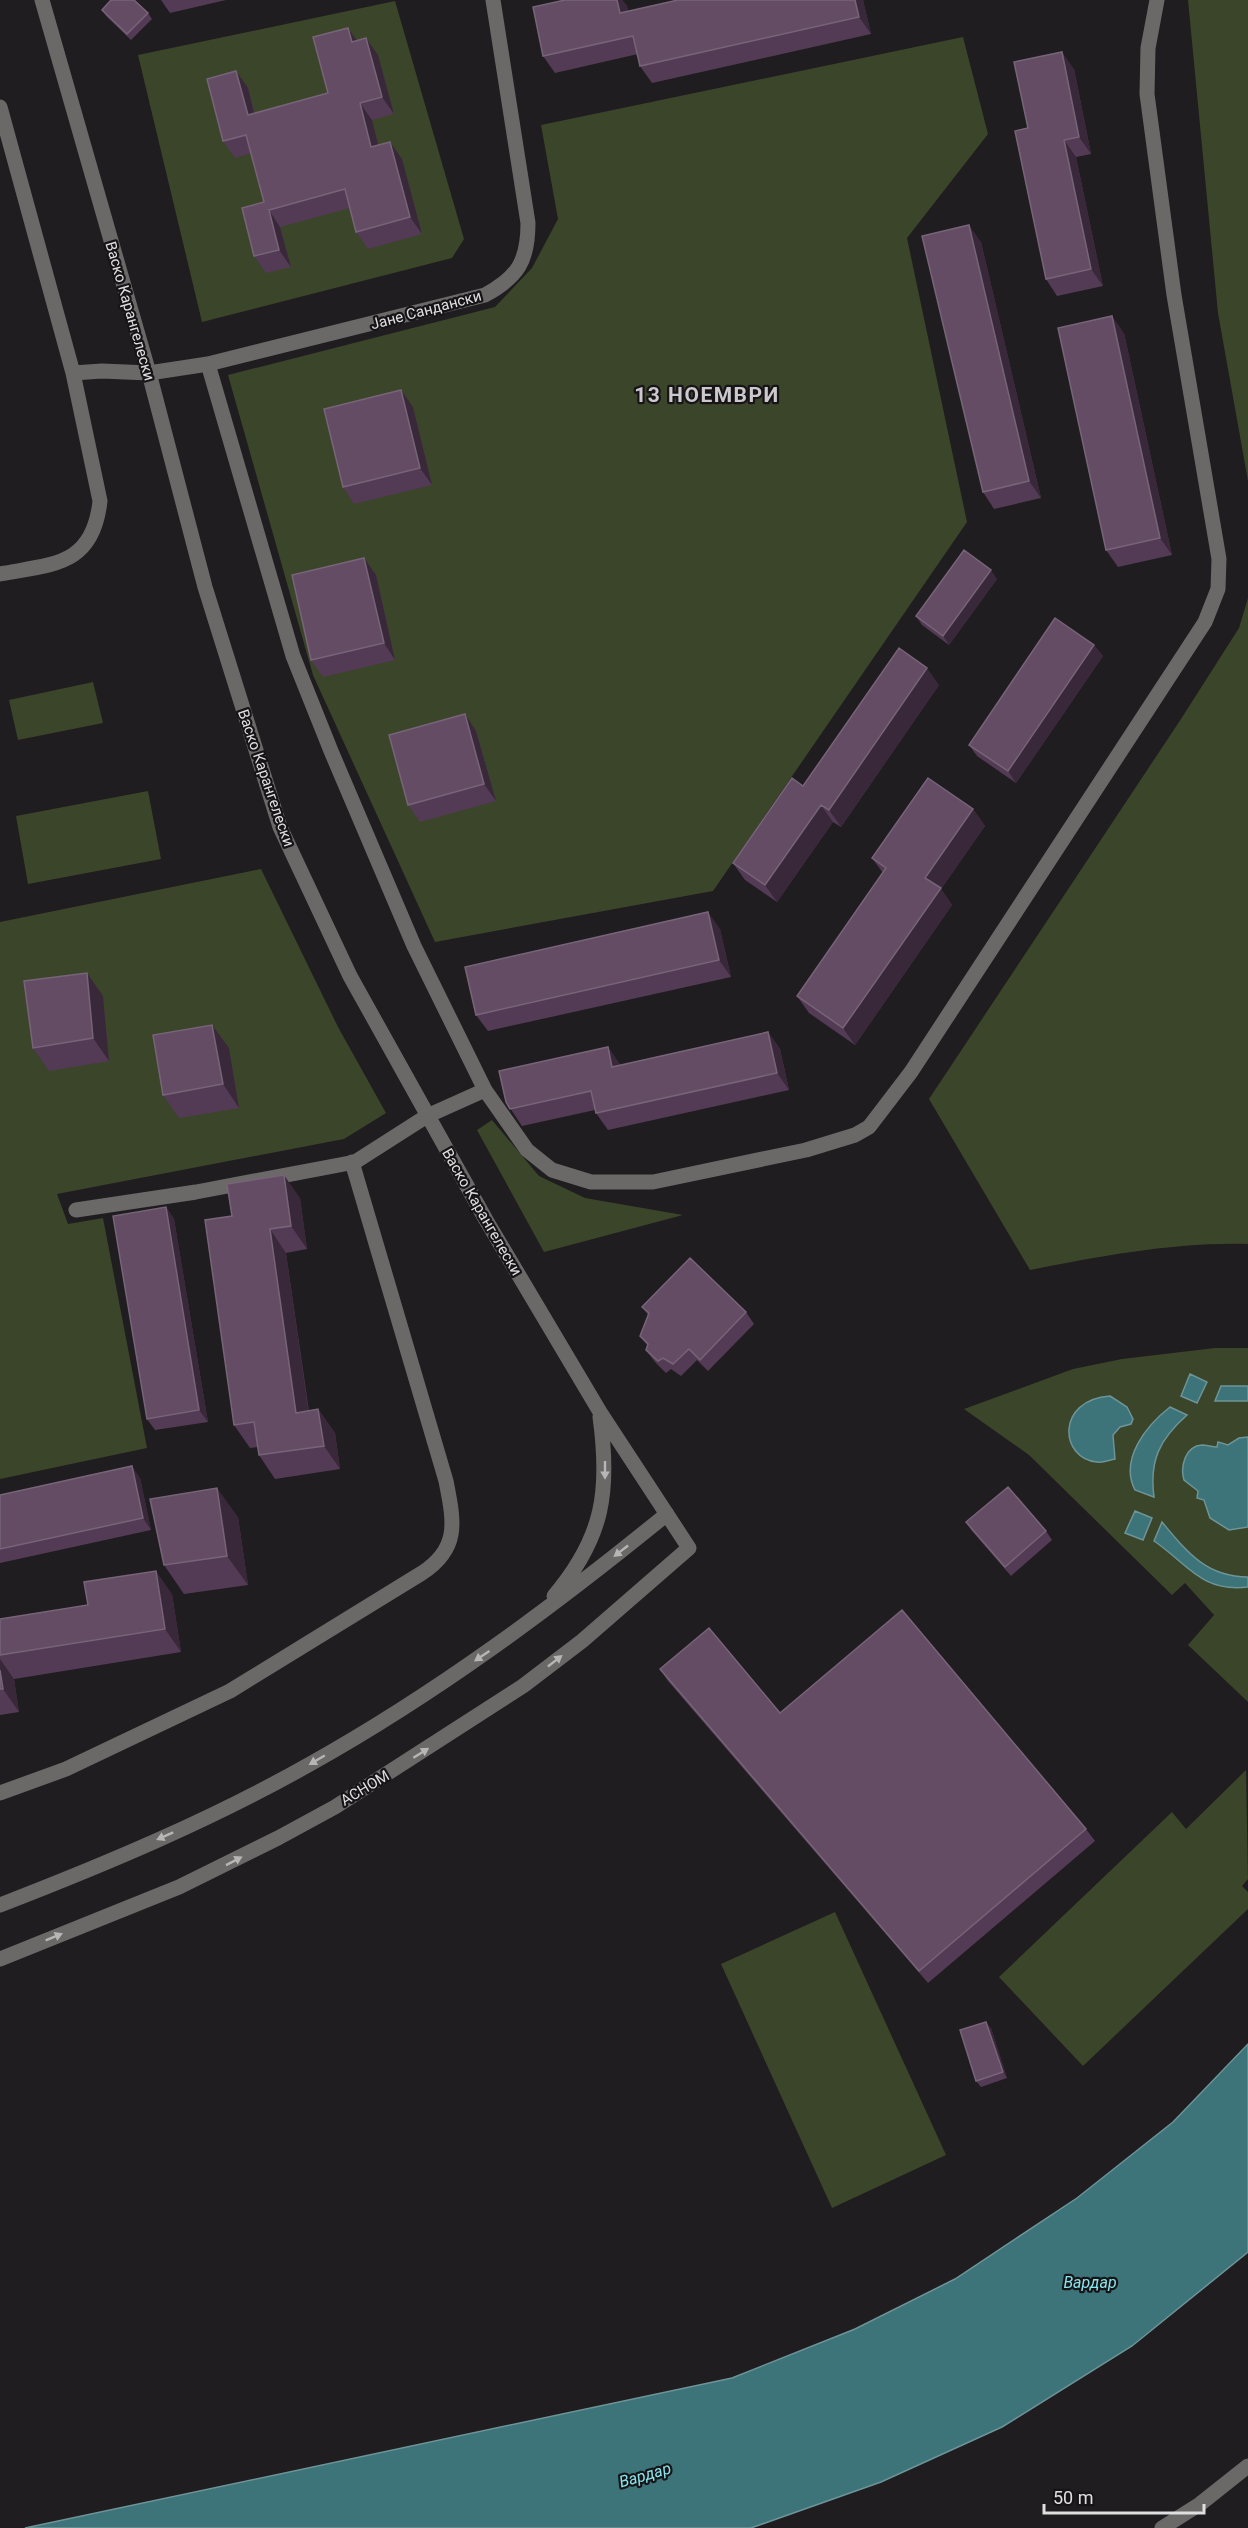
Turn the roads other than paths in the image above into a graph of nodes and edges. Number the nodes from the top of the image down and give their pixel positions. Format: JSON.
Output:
{"nodes":[{"id":1,"x":42,"y":0,"type":"edge"},
{"id":2,"x":493,"y":0,"type":"edge"},
{"id":3,"x":1157,"y":0,"type":"edge"},
{"id":4,"x":0,"y":107,"type":"edge"},
{"id":5,"x":208,"y":364,"type":"junction"},
{"id":6,"x":73,"y":373,"type":"junction"},
{"id":7,"x":149,"y":374,"type":"junction"},
{"id":8,"x":0,"y":574,"type":"edge"},
{"id":9,"x":485,"y":1090,"type":"junction"},
{"id":10,"x":427,"y":1116,"type":"junction"},
{"id":11,"x":352,"y":1162,"type":"junction"},
{"id":12,"x":76,"y":1210,"type":"dead end"},
{"id":13,"x":600,"y":1412,"type":"junction"},
{"id":14,"x":667,"y":1515,"type":"junction"},
{"id":15,"x":689,"y":1548,"type":"joint"},
{"id":16,"x":530,"y":1622,"type":"junction"},
{"id":17,"x":0,"y":1793,"type":"edge"},
{"id":18,"x":0,"y":1905,"type":"edge"},
{"id":19,"x":0,"y":1959,"type":"edge"},
{"id":20,"x":1248,"y":2466,"type":"edge"},
{"id":21,"x":1161,"y":2528,"type":"edge"}],
"edges":[{"from":1,"to":7,"type":"street","name":"Васко Карангелески"},
{"from":2,"to":5,"type":"street","name":"Јане Сандански"},
{"from":3,"to":9,"type":"street"},
{"from":4,"to":6,"type":"street"},
{"from":5,"to":7,"type":"street","name":"Јане Сандански"},
{"from":5,"to":9,"type":"street"},
{"from":6,"to":7,"type":"street","name":"Јане Сандански"},
{"from":6,"to":8,"type":"street"},
{"from":7,"to":10,"type":"street","name":"Васко Карангелески"},
{"from":9,"to":10,"type":"street"},
{"from":10,"to":11,"type":"street"},
{"from":10,"to":13,"type":"street","name":"Васко Карангелески"},
{"from":11,"to":12,"type":"street"},
{"from":11,"to":17,"type":"street"},
{"from":13,"to":14,"type":"street","name":"Васко Карангелески"},
{"from":13,"to":16,"type":"street","one_way":true},
{"from":14,"to":15,"type":"street","name":"Васко Карангелески"},
{"from":14,"to":16,"type":"street","one_way":true},
{"from":19,"to":15,"type":"street","name":"АСНОМ","one_way":true},
{"from":16,"to":18,"type":"street","one_way":true},
{"from":20,"to":21,"type":"street"}]}
